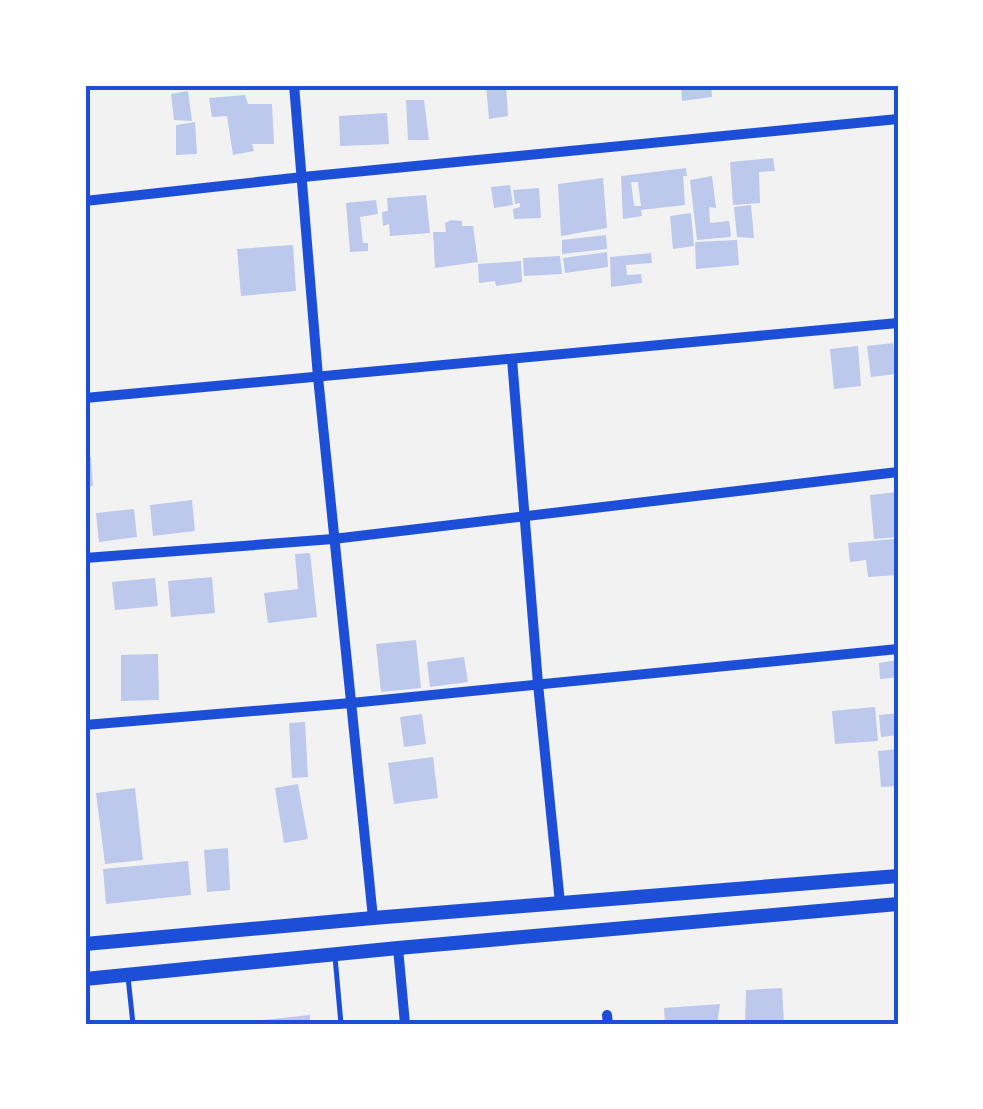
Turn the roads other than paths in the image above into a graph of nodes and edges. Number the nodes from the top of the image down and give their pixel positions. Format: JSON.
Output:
{"nodes":[{"id":1,"x":294,"y":85,"type":"edge"},
{"id":2,"x":898,"y":119,"type":"edge"},
{"id":3,"x":303,"y":178,"type":"junction"},
{"id":4,"x":85,"y":201,"type":"edge"},
{"id":5,"x":898,"y":323,"type":"edge"},
{"id":6,"x":512,"y":360,"type":"junction"},
{"id":7,"x":318,"y":377,"type":"junction"},
{"id":8,"x":85,"y":398,"type":"edge"},
{"id":9,"x":898,"y":472,"type":"edge"},
{"id":10,"x":524,"y":516,"type":"junction"},
{"id":11,"x":333,"y":539,"type":"junction"},
{"id":12,"x":85,"y":558,"type":"edge"},
{"id":13,"x":898,"y":650,"type":"edge"},
{"id":14,"x":538,"y":684,"type":"junction"},
{"id":15,"x":351,"y":703,"type":"junction"},
{"id":16,"x":85,"y":725,"type":"edge"},
{"id":17,"x":898,"y":876,"type":"edge"},
{"id":18,"x":560,"y":903,"type":"junction"},
{"id":19,"x":898,"y":904,"type":"edge"},
{"id":20,"x":373,"y":918,"type":"junction"},
{"id":21,"x":85,"y":944,"type":"edge"},
{"id":22,"x":398,"y":948,"type":"junction"},
{"id":23,"x":334,"y":954,"type":"junction"},
{"id":24,"x":128,"y":975,"type":"junction"},
{"id":25,"x":85,"y":979,"type":"edge"},
{"id":26,"x":133,"y":1024,"type":"edge"},
{"id":27,"x":340,"y":1024,"type":"edge"},
{"id":28,"x":405,"y":1024,"type":"edge"}],
"edges":[{"from":1,"to":3,"type":"street"},
{"from":2,"to":3,"type":"street"},
{"from":3,"to":4,"type":"street"},
{"from":3,"to":7,"type":"street"},
{"from":5,"to":6,"type":"street"},
{"from":6,"to":7,"type":"street"},
{"from":6,"to":10,"type":"street"},
{"from":7,"to":8,"type":"street"},
{"from":7,"to":11,"type":"street"},
{"from":9,"to":10,"type":"street"},
{"from":10,"to":11,"type":"street"},
{"from":10,"to":14,"type":"street"},
{"from":11,"to":12,"type":"street"},
{"from":11,"to":15,"type":"street"},
{"from":13,"to":14,"type":"street"},
{"from":14,"to":15,"type":"street"},
{"from":14,"to":18,"type":"street"},
{"from":15,"to":16,"type":"street"},
{"from":15,"to":20,"type":"street"},
{"from":17,"to":18,"type":"main road"},
{"from":18,"to":20,"type":"main road"},
{"from":19,"to":22,"type":"main road"},
{"from":20,"to":21,"type":"main road"},
{"from":22,"to":23,"type":"main road"},
{"from":22,"to":28,"type":"street"},
{"from":23,"to":24,"type":"main road"},
{"from":23,"to":27,"type":"lane"},
{"from":24,"to":25,"type":"main road"},
{"from":24,"to":26,"type":"lane"}]}
